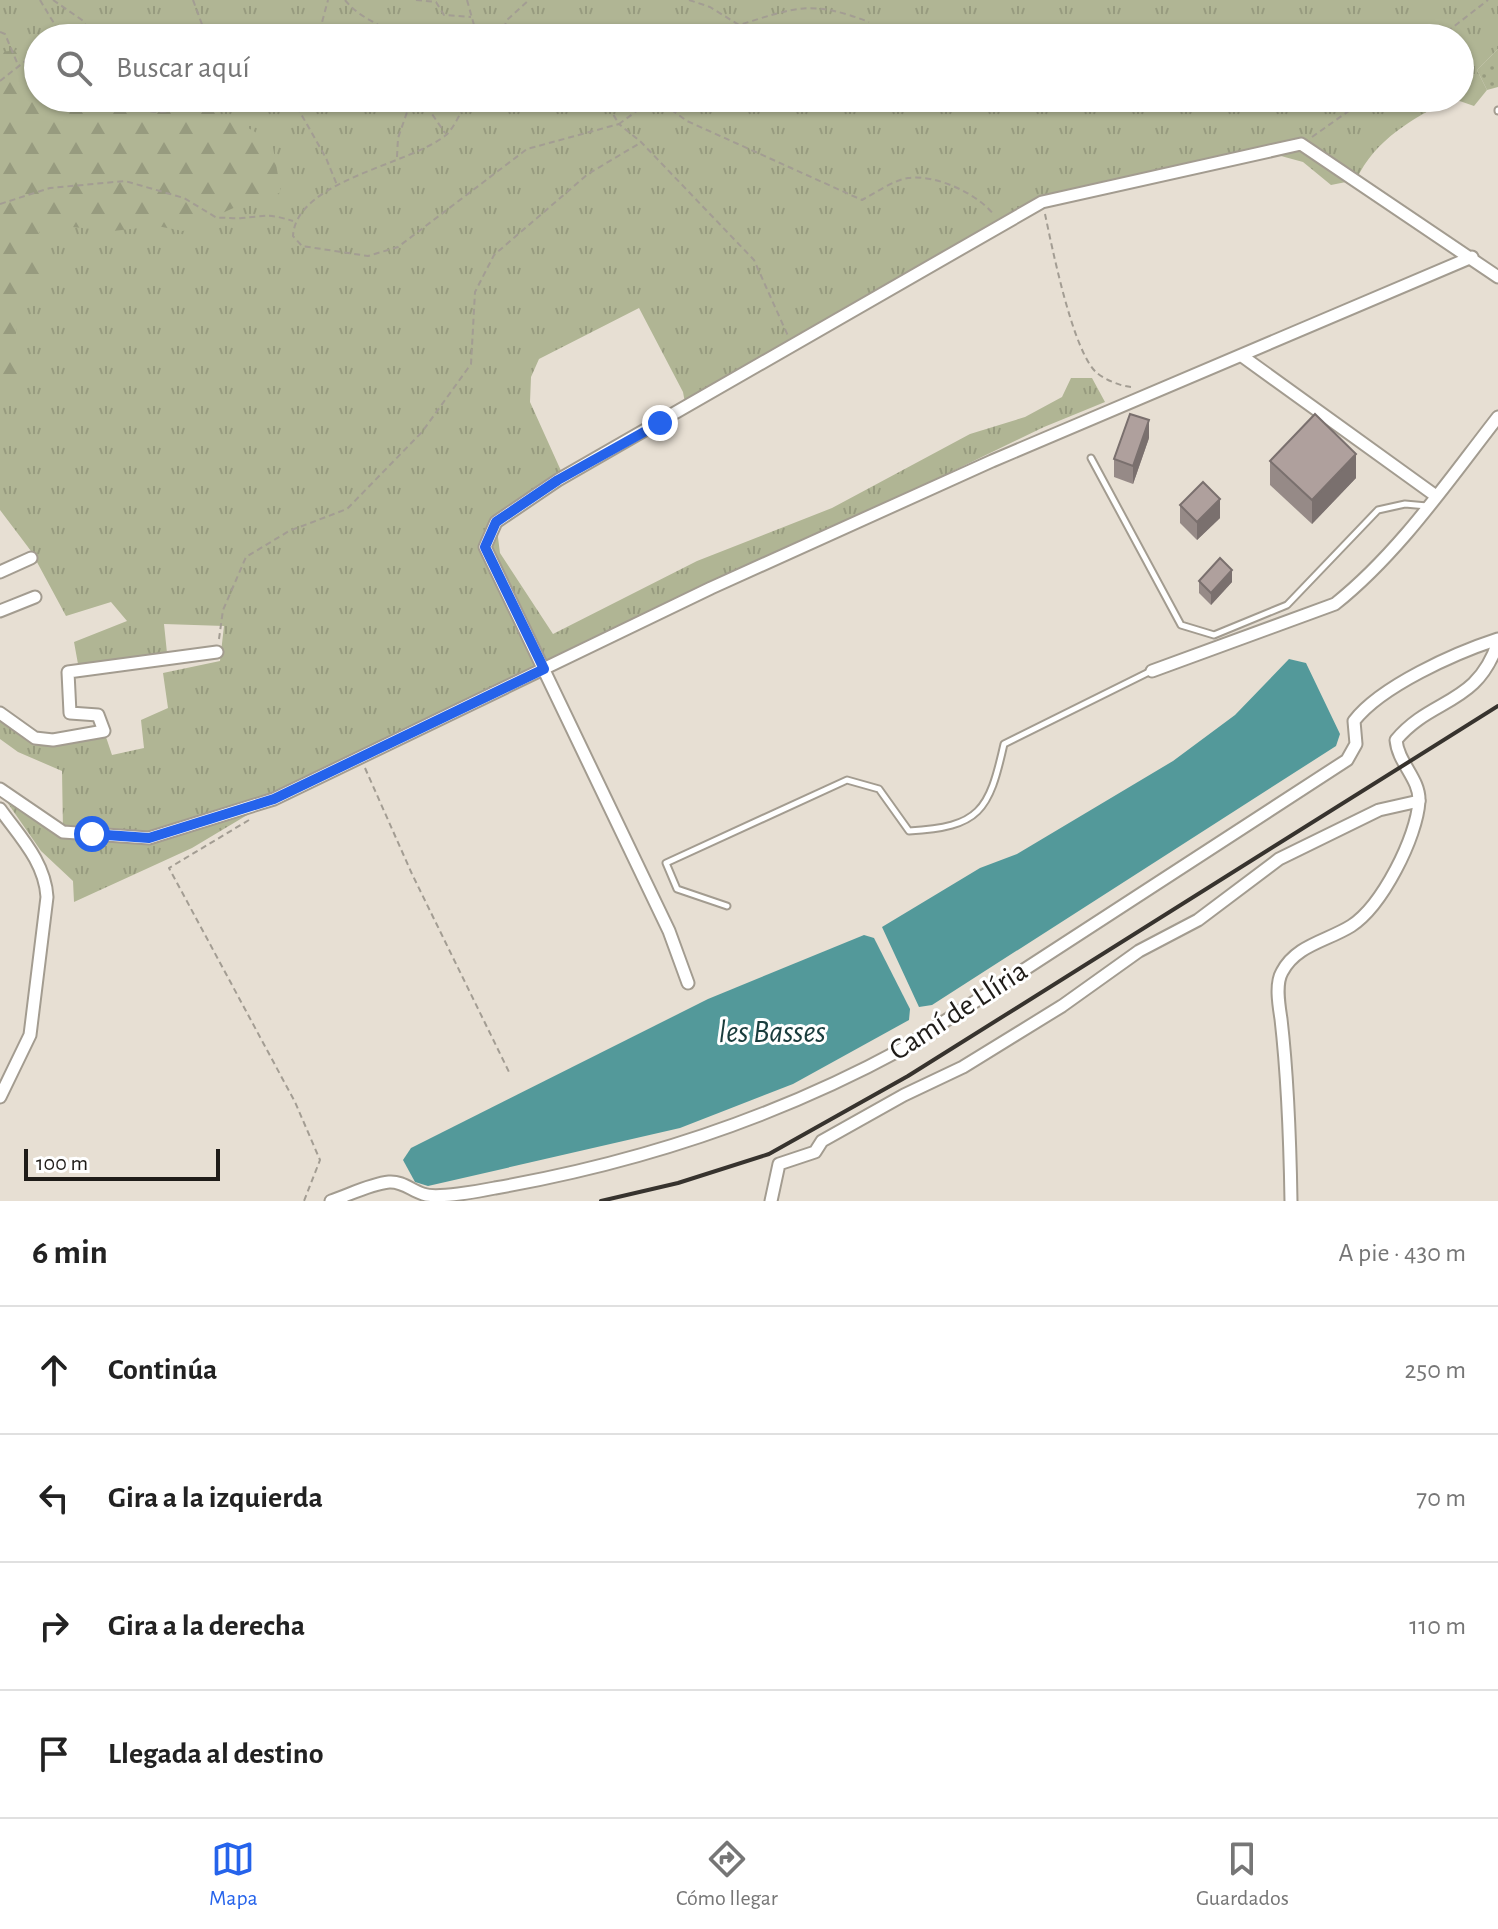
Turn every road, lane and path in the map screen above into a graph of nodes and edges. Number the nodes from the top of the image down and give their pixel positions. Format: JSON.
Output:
{"nodes":[{"id":1,"x":39,"y":0,"type":"edge"},
{"id":2,"x":53,"y":0,"type":"edge"},
{"id":3,"x":193,"y":0,"type":"edge"},
{"id":4,"x":328,"y":0,"type":"edge"},
{"id":5,"x":345,"y":0,"type":"edge"},
{"id":6,"x":416,"y":0,"type":"edge"},
{"id":7,"x":467,"y":0,"type":"edge"},
{"id":8,"x":529,"y":0,"type":"edge"},
{"id":9,"x":689,"y":0,"type":"edge"},
{"id":10,"x":1488,"y":0,"type":"edge"},
{"id":11,"x":471,"y":17,"type":"junction"},
{"id":12,"x":869,"y":22,"type":"dead end"},
{"id":13,"x":54,"y":24,"type":"edge"},
{"id":14,"x":85,"y":24,"type":"edge"},
{"id":15,"x":202,"y":24,"type":"edge"},
{"id":16,"x":322,"y":24,"type":"edge"},
{"id":17,"x":377,"y":24,"type":"edge"},
{"id":18,"x":474,"y":24,"type":"edge"},
{"id":19,"x":505,"y":24,"type":"edge"},
{"id":20,"x":737,"y":24,"type":"edge"},
{"id":21,"x":742,"y":24,"type":"edge"},
{"id":22,"x":1457,"y":24,"type":"edge"},
{"id":23,"x":0,"y":32,"type":"edge"},
{"id":24,"x":24,"y":62,"type":"edge"},
{"id":25,"x":19,"y":66,"type":"junction"},
{"id":26,"x":0,"y":81,"type":"edge"},
{"id":27,"x":300,"y":112,"type":"edge"},
{"id":28,"x":407,"y":112,"type":"edge"},
{"id":29,"x":431,"y":112,"type":"edge"},
{"id":30,"x":460,"y":112,"type":"edge"},
{"id":31,"x":612,"y":112,"type":"edge"},
{"id":32,"x":636,"y":112,"type":"edge"},
{"id":33,"x":674,"y":112,"type":"edge"},
{"id":34,"x":1347,"y":112,"type":"edge"},
{"id":35,"x":619,"y":124,"type":"junction"},
{"id":36,"x":447,"y":134,"type":"junction"},
{"id":37,"x":641,"y":142,"type":"junction"},
{"id":38,"x":1301,"y":144,"type":"junction"},
{"id":39,"x":397,"y":157,"type":"junction"},
{"id":40,"x":337,"y":186,"type":"junction"},
{"id":41,"x":1042,"y":202,"type":"junction"},
{"id":42,"x":0,"y":204,"type":"edge"},
{"id":43,"x":294,"y":222,"type":"junction"},
{"id":44,"x":1001,"y":226,"type":"junction"},
{"id":45,"x":1472,"y":257,"type":"junction"},
{"id":46,"x":1498,"y":277,"type":"edge"},
{"id":47,"x":793,"y":348,"type":"junction"},
{"id":48,"x":1242,"y":356,"type":"junction"},
{"id":49,"x":1134,"y":387,"type":"dead end"},
{"id":50,"x":1498,"y":417,"type":"edge"},
{"id":51,"x":1091,"y":458,"type":"dead end"},
{"id":52,"x":1436,"y":496,"type":"junction"},
{"id":53,"x":1428,"y":507,"type":"junction"},
{"id":54,"x":31,"y":558,"type":"dead end"},
{"id":55,"x":0,"y":572,"type":"edge"},
{"id":56,"x":35,"y":597,"type":"dead end"},
{"id":57,"x":0,"y":611,"type":"edge"},
{"id":58,"x":1498,"y":641,"type":"edge"},
{"id":59,"x":217,"y":652,"type":"joint"},
{"id":60,"x":544,"y":669,"type":"junction"},
{"id":61,"x":1152,"y":671,"type":"joint"},
{"id":62,"x":0,"y":713,"type":"edge"},
{"id":63,"x":361,"y":760,"type":"junction"},
{"id":64,"x":0,"y":789,"type":"edge"},
{"id":65,"x":1419,"y":801,"type":"junction"},
{"id":66,"x":0,"y":809,"type":"edge"},
{"id":67,"x":258,"y":813,"type":"dead end"},
{"id":68,"x":727,"y":906,"type":"dead end"},
{"id":69,"x":688,"y":983,"type":"dead end"},
{"id":70,"x":510,"y":1074,"type":"dead end"},
{"id":71,"x":0,"y":1097,"type":"edge"},
{"id":72,"x":304,"y":1201,"type":"edge"},
{"id":73,"x":331,"y":1201,"type":"edge"},
{"id":74,"x":771,"y":1201,"type":"edge"},
{"id":75,"x":1291,"y":1201,"type":"edge"}],
"edges":[{"from":1,"to":13,"type":"path"},
{"from":2,"to":14,"type":"path"},
{"from":3,"to":15,"type":"path"},
{"from":4,"to":16,"type":"path"},
{"from":5,"to":17,"type":"path"},
{"from":6,"to":11,"type":"path"},
{"from":7,"to":11,"type":"path"},
{"from":8,"to":19,"type":"path"},
{"from":9,"to":20,"type":"path"},
{"from":10,"to":22,"type":"path"},
{"from":11,"to":18,"type":"path"},
{"from":12,"to":21,"type":"path"},
{"from":23,"to":25,"type":"path"},
{"from":24,"to":25,"type":"path"},
{"from":25,"to":26,"type":"path"},
{"from":27,"to":40,"type":"path"},
{"from":28,"to":39,"type":"path"},
{"from":29,"to":36,"type":"path"},
{"from":30,"to":36,"type":"path"},
{"from":31,"to":35,"type":"path"},
{"from":32,"to":35,"type":"path"},
{"from":33,"to":44,"type":"path"},
{"from":34,"to":38,"type":"path"},
{"from":35,"to":37,"type":"path"},
{"from":35,"to":43,"type":"path"},
{"from":36,"to":39,"type":"path"},
{"from":37,"to":47,"type":"path"},
{"from":37,"to":59,"type":"path"},
{"from":38,"to":41,"type":"street"},
{"from":38,"to":45,"type":"street"},
{"from":39,"to":40,"type":"path"},
{"from":40,"to":43,"type":"path"},
{"from":41,"to":44,"type":"street"},
{"from":41,"to":49,"type":"path"},
{"from":42,"to":43,"type":"path"},
{"from":44,"to":47,"type":"street"},
{"from":45,"to":46,"type":"street"},
{"from":45,"to":48,"type":"street"},
{"from":47,"to":60,"type":"street"},
{"from":48,"to":52,"type":"street"},
{"from":48,"to":60,"type":"street"},
{"from":50,"to":52,"type":"street"},
{"from":51,"to":53,"type":"lane"},
{"from":52,"to":53,"type":"street"},
{"from":53,"to":61,"type":"street"},
{"from":54,"to":55,"type":"street"},
{"from":56,"to":57,"type":"street"},
{"from":58,"to":65,"type":"street","name":"Camí de Llíria"},
{"from":58,"to":73,"type":"street","name":"Camí de Llíria"},
{"from":59,"to":62,"type":"street"},
{"from":60,"to":63,"type":"street"},
{"from":60,"to":69,"type":"street"},
{"from":61,"to":68,"type":"lane"},
{"from":63,"to":64,"type":"street"},
{"from":63,"to":70,"type":"path"},
{"from":65,"to":74,"type":"street"},
{"from":65,"to":75,"type":"street"},
{"from":66,"to":71,"type":"street"},
{"from":67,"to":72,"type":"path"}]}
